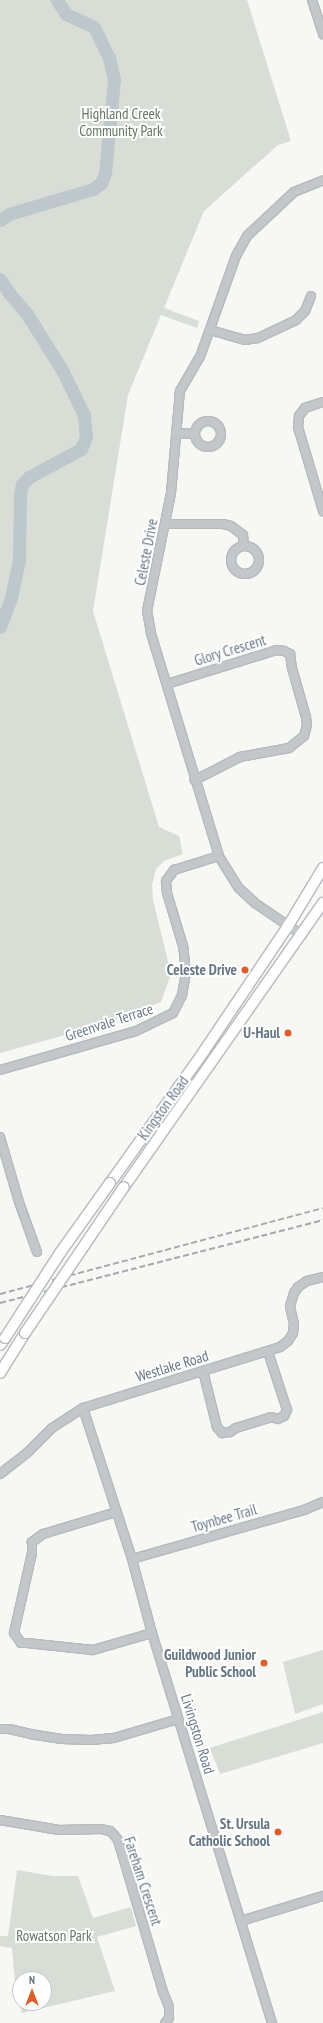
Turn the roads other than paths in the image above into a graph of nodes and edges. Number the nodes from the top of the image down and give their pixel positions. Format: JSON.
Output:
{"nodes":[{"id":1,"x":312,"y":0,"type":"edge"},
{"id":2,"x":323,"y":34,"type":"edge"},
{"id":3,"x":323,"y":180,"type":"edge"},
{"id":4,"x":311,"y":296,"type":"dead end"},
{"id":5,"x":210,"y":330,"type":"junction"},
{"id":6,"x":323,"y":402,"type":"edge"},
{"id":7,"x":176,"y":433,"type":"junction"},
{"id":8,"x":195,"y":434,"type":"dead end"},
{"id":9,"x":323,"y":511,"type":"edge"},
{"id":10,"x":166,"y":524,"type":"junction"},
{"id":11,"x":244,"y":546,"type":"dead end"},
{"id":12,"x":167,"y":684,"type":"junction"},
{"id":13,"x":195,"y":780,"type":"junction"},
{"id":14,"x":219,"y":856,"type":"junction"},
{"id":15,"x":323,"y":868,"type":"edge"},
{"id":16,"x":323,"y":903,"type":"edge"},
{"id":17,"x":288,"y":926,"type":"junction"},
{"id":18,"x":302,"y":935,"type":"junction"},
{"id":19,"x":0,"y":1070,"type":"edge"},
{"id":20,"x":0,"y":1137,"type":"edge"},
{"id":21,"x":37,"y":1252,"type":"dead end"},
{"id":22,"x":323,"y":1277,"type":"edge"},
{"id":23,"x":2,"y":1341,"type":"edge"},
{"id":24,"x":268,"y":1352,"type":"junction"},
{"id":25,"x":203,"y":1372,"type":"junction"},
{"id":26,"x":0,"y":1373,"type":"edge"},
{"id":27,"x":83,"y":1408,"type":"junction"},
{"id":28,"x":0,"y":1474,"type":"edge"},
{"id":29,"x":323,"y":1502,"type":"edge"},
{"id":30,"x":116,"y":1512,"type":"junction"},
{"id":31,"x":132,"y":1559,"type":"junction"},
{"id":32,"x":152,"y":1633,"type":"junction"},
{"id":33,"x":178,"y":1719,"type":"junction"},
{"id":34,"x":0,"y":1729,"type":"edge"},
{"id":35,"x":0,"y":1820,"type":"edge"},
{"id":36,"x":323,"y":1896,"type":"edge"},
{"id":37,"x":241,"y":1920,"type":"junction"},
{"id":38,"x":165,"y":2023,"type":"edge"},
{"id":39,"x":272,"y":2023,"type":"edge"}],
"edges":[{"from":1,"to":2,"type":"street"},
{"from":3,"to":5,"type":"street","name":"Celeste Drive"},
{"from":4,"to":5,"type":"street"},
{"from":5,"to":7,"type":"street","name":"Celeste Drive"},
{"from":6,"to":9,"type":"street"},
{"from":7,"to":8,"type":"street"},
{"from":7,"to":10,"type":"street","name":"Celeste Drive"},
{"from":10,"to":11,"type":"street"},
{"from":10,"to":12,"type":"street","name":"Celeste Drive"},
{"from":12,"to":13,"type":"street","name":"Celeste Drive"},
{"from":12,"to":13,"type":"street","name":"Glory Crescent"},
{"from":13,"to":14,"type":"street","name":"Celeste Drive"},
{"from":14,"to":17,"type":"street","name":"Celeste Drive"},
{"from":14,"to":19,"type":"street","name":"Greenvale Terrace"},
{"from":15,"to":17,"type":"main road","name":"Kingston Road"},
{"from":16,"to":18,"type":"main road","name":"Kingston Road"},
{"from":17,"to":18,"type":"street","name":"Celeste Drive"},
{"from":17,"to":23,"type":"main road","name":"Kingston Road","bridge":true},
{"from":18,"to":26,"type":"main road","name":"Kingston Road","bridge":true},
{"from":20,"to":21,"type":"street"},
{"from":22,"to":24,"type":"street","name":"Westlake Road"},
{"from":24,"to":25,"type":"street","name":"Westlake Road"},
{"from":24,"to":25,"type":"street"},
{"from":25,"to":27,"type":"street","name":"Westlake Road"},
{"from":27,"to":28,"type":"street","name":"Westlake Road"},
{"from":27,"to":30,"type":"street","name":"Livingston Road"},
{"from":29,"to":31,"type":"street","name":"Toynbee Trail"},
{"from":30,"to":31,"type":"street","name":"Livingston Road"},
{"from":30,"to":32,"type":"street"},
{"from":31,"to":32,"type":"street","name":"Livingston Road"},
{"from":32,"to":33,"type":"street","name":"Livingston Road"},
{"from":33,"to":34,"type":"street"},
{"from":33,"to":37,"type":"street","name":"Livingston Road"},
{"from":35,"to":38,"type":"street","name":"Fareham Crescent"},
{"from":36,"to":37,"type":"street"},
{"from":37,"to":39,"type":"street","name":"Livingston Road"}]}
